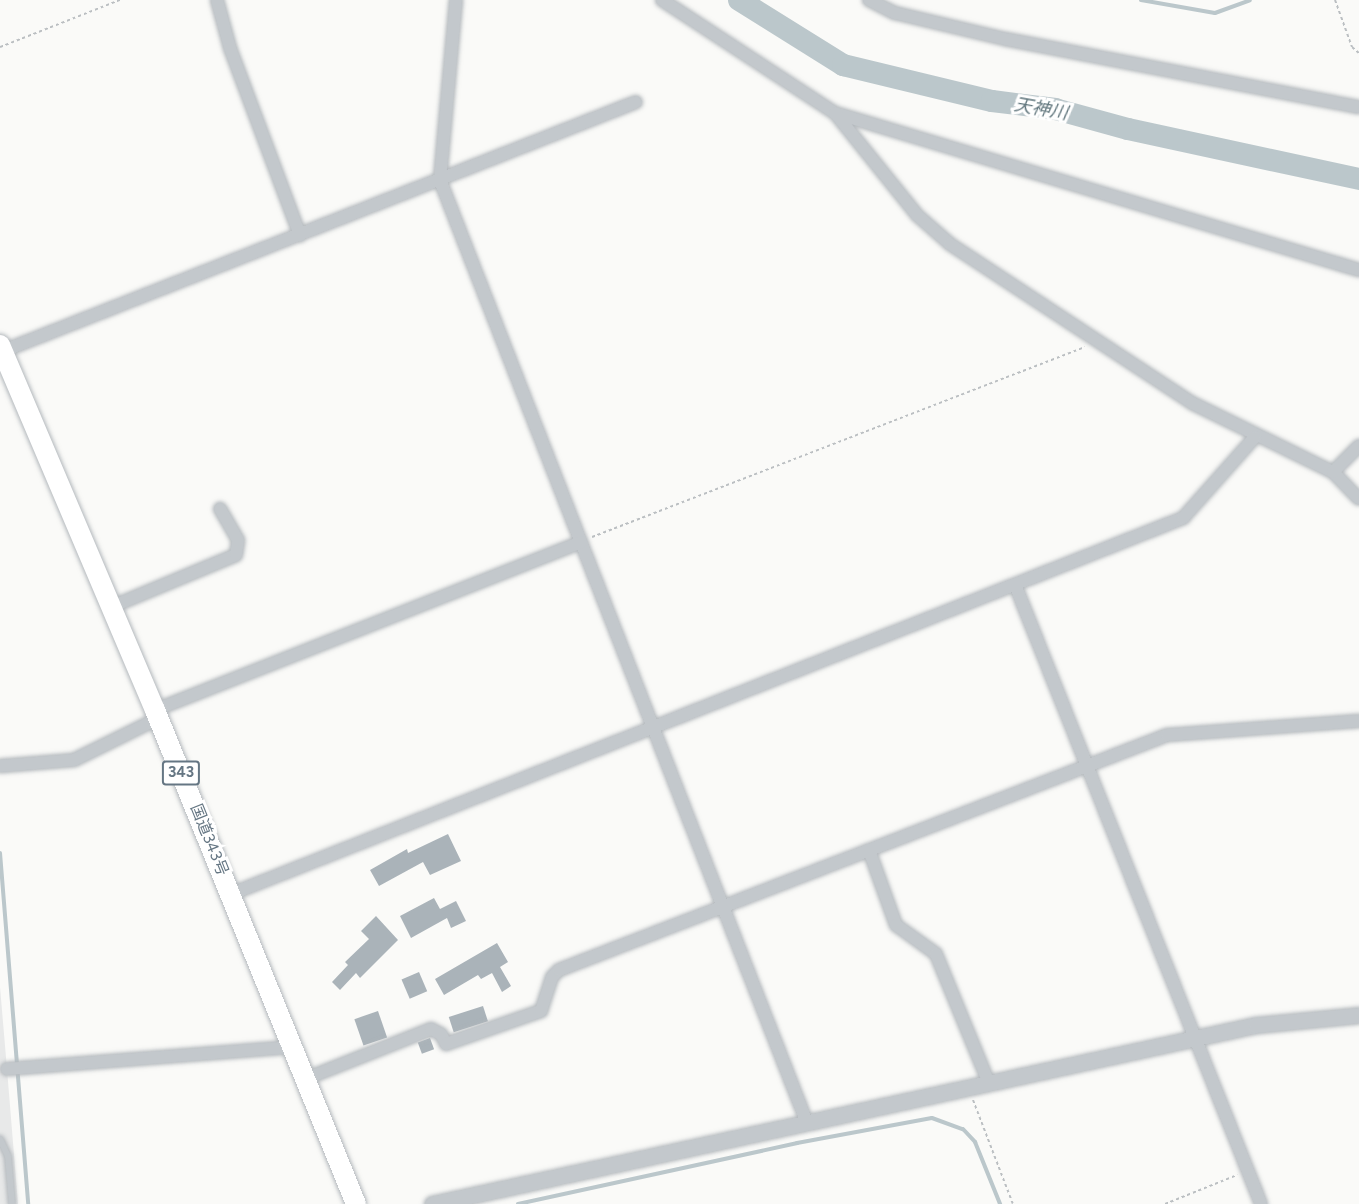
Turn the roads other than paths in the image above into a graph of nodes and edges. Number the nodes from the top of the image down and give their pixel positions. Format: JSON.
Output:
{"nodes":[{"id":1,"x":217,"y":0,"type":"edge"},
{"id":2,"x":456,"y":0,"type":"edge"},
{"id":3,"x":662,"y":0,"type":"edge"},
{"id":4,"x":870,"y":0,"type":"edge"},
{"id":5,"x":636,"y":102,"type":"dead end"},
{"id":6,"x":1359,"y":107,"type":"edge"},
{"id":7,"x":835,"y":113,"type":"junction"},
{"id":8,"x":440,"y":180,"type":"junction"},
{"id":9,"x":300,"y":235,"type":"junction"},
{"id":10,"x":1359,"y":270,"type":"edge"},
{"id":11,"x":1,"y":348,"type":"edge"},
{"id":12,"x":1255,"y":437,"type":"junction"},
{"id":13,"x":1359,"y":446,"type":"edge"},
{"id":14,"x":1333,"y":472,"type":"junction"},
{"id":15,"x":1359,"y":499,"type":"edge"},
{"id":16,"x":220,"y":510,"type":"dead end"},
{"id":17,"x":581,"y":542,"type":"junction"},
{"id":18,"x":1016,"y":587,"type":"junction"},
{"id":19,"x":111,"y":607,"type":"junction"},
{"id":20,"x":157,"y":714,"type":"junction"},
{"id":21,"x":1359,"y":721,"type":"edge"},
{"id":22,"x":653,"y":726,"type":"junction"},
{"id":23,"x":0,"y":766,"type":"edge"},
{"id":24,"x":1085,"y":767,"type":"junction"},
{"id":25,"x":869,"y":850,"type":"junction"},
{"id":26,"x":231,"y":894,"type":"junction"},
{"id":27,"x":723,"y":907,"type":"junction"},
{"id":28,"x":1359,"y":1015,"type":"edge"},
{"id":29,"x":1194,"y":1038,"type":"junction"},
{"id":30,"x":292,"y":1047,"type":"junction"},
{"id":31,"x":3,"y":1069,"type":"edge"},
{"id":32,"x":305,"y":1079,"type":"junction"},
{"id":33,"x":989,"y":1083,"type":"junction"},
{"id":34,"x":807,"y":1123,"type":"junction"},
{"id":35,"x":0,"y":1139,"type":"edge"},
{"id":36,"x":12,"y":1204,"type":"edge"},
{"id":37,"x":356,"y":1204,"type":"edge"},
{"id":38,"x":432,"y":1204,"type":"edge"},
{"id":39,"x":1261,"y":1204,"type":"edge"}],
"edges":[{"from":1,"to":9,"type":"street"},
{"from":2,"to":8,"type":"street"},
{"from":3,"to":7,"type":"street"},
{"from":4,"to":6,"type":"street"},
{"from":5,"to":8,"type":"street"},
{"from":7,"to":10,"type":"street"},
{"from":7,"to":12,"type":"street"},
{"from":8,"to":9,"type":"street"},
{"from":8,"to":17,"type":"street"},
{"from":9,"to":11,"type":"street"},
{"from":11,"to":19,"type":"highway","name":"国道343号","number":"343"},
{"from":12,"to":14,"type":"street"},
{"from":12,"to":18,"type":"street"},
{"from":13,"to":14,"type":"street"},
{"from":14,"to":15,"type":"street"},
{"from":16,"to":19,"type":"street"},
{"from":17,"to":20,"type":"street"},
{"from":17,"to":22,"type":"street"},
{"from":18,"to":22,"type":"street"},
{"from":18,"to":24,"type":"street"},
{"from":19,"to":20,"type":"highway","name":"国道343号","number":"343"},
{"from":20,"to":23,"type":"street"},
{"from":20,"to":26,"type":"highway","name":"国道343号","number":"343"},
{"from":21,"to":24,"type":"street"},
{"from":22,"to":26,"type":"street"},
{"from":22,"to":27,"type":"street"},
{"from":24,"to":25,"type":"street"},
{"from":24,"to":29,"type":"street"},
{"from":25,"to":27,"type":"street"},
{"from":25,"to":33,"type":"street"},
{"from":26,"to":30,"type":"highway","name":"国道343号","number":"343"},
{"from":27,"to":32,"type":"street"},
{"from":27,"to":34,"type":"street"},
{"from":28,"to":29,"type":"street"},
{"from":29,"to":33,"type":"street"},
{"from":29,"to":39,"type":"street"},
{"from":30,"to":31,"type":"street"},
{"from":30,"to":32,"type":"highway","name":"国道343号","number":"343"},
{"from":32,"to":37,"type":"highway","name":"国道343号","number":"343"},
{"from":33,"to":34,"type":"street"},
{"from":34,"to":38,"type":"street"},
{"from":35,"to":36,"type":"lane"}]}
